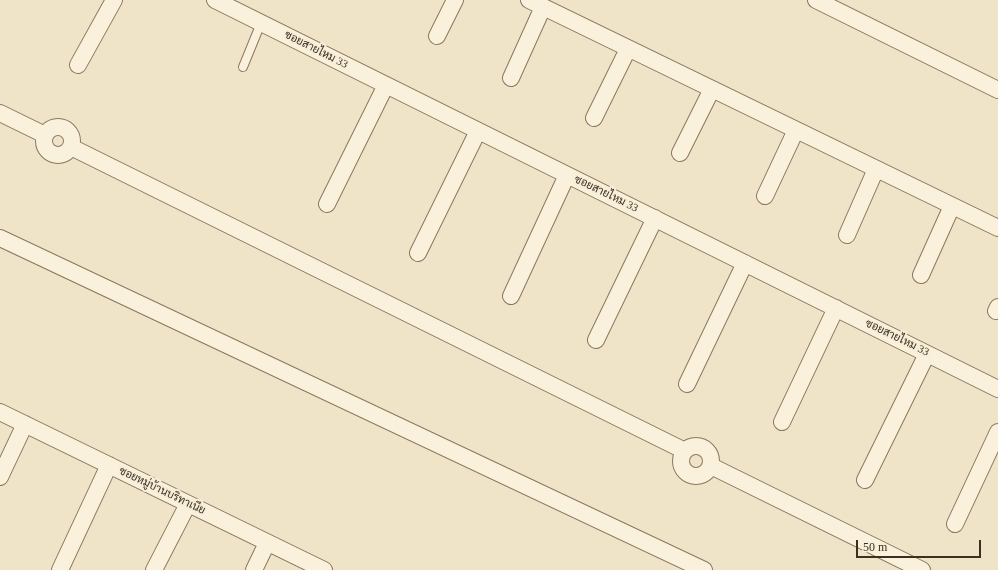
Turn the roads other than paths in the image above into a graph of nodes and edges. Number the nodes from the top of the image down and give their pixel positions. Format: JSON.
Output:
{"nodes":[{"id":1,"x":114,"y":0,"type":"edge"},
{"id":2,"x":215,"y":0,"type":"edge"},
{"id":3,"x":455,"y":0,"type":"edge"},
{"id":4,"x":529,"y":0,"type":"edge"},
{"id":5,"x":816,"y":0,"type":"edge"},
{"id":6,"x":543,"y":7,"type":"junction"},
{"id":7,"x":261,"y":22,"type":"junction"},
{"id":8,"x":437,"y":36,"type":"dead end"},
{"id":9,"x":628,"y":49,"type":"junction"},
{"id":10,"x":78,"y":65,"type":"dead end"},
{"id":11,"x":243,"y":67,"type":"dead end"},
{"id":12,"x":511,"y":78,"type":"dead end"},
{"id":13,"x":386,"y":85,"type":"junction"},
{"id":14,"x":712,"y":89,"type":"junction"},
{"id":15,"x":998,"y":90,"type":"edge"},
{"id":16,"x":0,"y":113,"type":"edge"},
{"id":17,"x":594,"y":118,"type":"dead end"},
{"id":18,"x":478,"y":130,"type":"junction"},
{"id":19,"x":796,"y":130,"type":"junction"},
{"id":20,"x":680,"y":153,"type":"dead end"},
{"id":21,"x":876,"y":169,"type":"junction"},
{"id":22,"x":567,"y":175,"type":"junction"},
{"id":23,"x":765,"y":196,"type":"dead end"},
{"id":24,"x":327,"y":204,"type":"dead end"},
{"id":25,"x":952,"y":206,"type":"junction"},
{"id":26,"x":655,"y":218,"type":"junction"},
{"id":27,"x":998,"y":228,"type":"edge"},
{"id":28,"x":847,"y":235,"type":"dead end"},
{"id":29,"x":0,"y":238,"type":"edge"},
{"id":30,"x":418,"y":253,"type":"dead end"},
{"id":31,"x":745,"y":263,"type":"junction"},
{"id":32,"x":921,"y":275,"type":"dead end"},
{"id":33,"x":512,"y":296,"type":"dead end"},
{"id":34,"x":836,"y":308,"type":"junction"},
{"id":35,"x":596,"y":340,"type":"dead end"},
{"id":36,"x":927,"y":354,"type":"junction"},
{"id":37,"x":687,"y":384,"type":"dead end"},
{"id":38,"x":998,"y":389,"type":"edge"},
{"id":39,"x":0,"y":412,"type":"edge"},
{"id":40,"x":782,"y":422,"type":"dead end"},
{"id":41,"x":25,"y":424,"type":"junction"},
{"id":42,"x":998,"y":432,"type":"edge"},
{"id":43,"x":685,"y":451,"type":"junction"},
{"id":44,"x":109,"y":466,"type":"junction"},
{"id":45,"x":711,"y":466,"type":"junction"},
{"id":46,"x":0,"y":477,"type":"edge"},
{"id":47,"x":865,"y":480,"type":"dead end"},
{"id":48,"x":188,"y":504,"type":"junction"},
{"id":49,"x":955,"y":524,"type":"dead end"},
{"id":50,"x":267,"y":542,"type":"junction"},
{"id":51,"x":60,"y":570,"type":"edge"},
{"id":52,"x":154,"y":570,"type":"edge"},
{"id":53,"x":254,"y":570,"type":"edge"},
{"id":54,"x":324,"y":570,"type":"edge"},
{"id":55,"x":704,"y":570,"type":"edge"},
{"id":56,"x":922,"y":570,"type":"edge"}],
"edges":[{"from":1,"to":10,"type":"street"},
{"from":2,"to":7,"type":"street","name":"ซอยสายไหม 33"},
{"from":3,"to":8,"type":"street"},
{"from":4,"to":6,"type":"street"},
{"from":5,"to":15,"type":"street"},
{"from":6,"to":9,"type":"street"},
{"from":6,"to":12,"type":"street"},
{"from":7,"to":11,"type":"lane"},
{"from":7,"to":13,"type":"street","name":"ซอยสายไหม 33"},
{"from":9,"to":14,"type":"street"},
{"from":9,"to":17,"type":"street"},
{"from":13,"to":18,"type":"street","name":"ซอยสายไหม 33"},
{"from":13,"to":24,"type":"street"},
{"from":14,"to":19,"type":"street"},
{"from":14,"to":20,"type":"street"},
{"from":16,"to":43,"type":"street"},
{"from":18,"to":22,"type":"street","name":"ซอยสายไหม 33"},
{"from":18,"to":30,"type":"street"},
{"from":19,"to":21,"type":"street"},
{"from":19,"to":23,"type":"street"},
{"from":21,"to":25,"type":"street"},
{"from":21,"to":28,"type":"street"},
{"from":22,"to":26,"type":"street","name":"ซอยสายไหม 33"},
{"from":22,"to":33,"type":"street"},
{"from":25,"to":27,"type":"street"},
{"from":25,"to":32,"type":"street"},
{"from":26,"to":31,"type":"street","name":"ซอยสายไหม 33"},
{"from":26,"to":35,"type":"street"},
{"from":29,"to":55,"type":"street"},
{"from":31,"to":34,"type":"street","name":"ซอยสายไหม 33"},
{"from":31,"to":37,"type":"street"},
{"from":34,"to":36,"type":"street","name":"ซอยสายไหม 33"},
{"from":34,"to":40,"type":"street"},
{"from":36,"to":38,"type":"street","name":"ซอยสายไหม 33"},
{"from":36,"to":47,"type":"street"},
{"from":39,"to":41,"type":"street","name":"ซอยหมู่บ้านบริทาเนีย"},
{"from":41,"to":44,"type":"street","name":"ซอยหมู่บ้านบริทาเนีย"},
{"from":41,"to":46,"type":"street"},
{"from":42,"to":49,"type":"street"},
{"from":43,"to":45,"type":"street"},
{"from":43,"to":45,"type":"street"},
{"from":44,"to":48,"type":"street","name":"ซอยหมู่บ้านบริทาเนีย"},
{"from":44,"to":51,"type":"street"},
{"from":45,"to":56,"type":"street"},
{"from":48,"to":50,"type":"street","name":"ซอยหมู่บ้านบริทาเนีย"},
{"from":48,"to":52,"type":"street"},
{"from":50,"to":53,"type":"street"},
{"from":50,"to":54,"type":"street","name":"ซอยหมู่บ้านบริทาเนีย"}]}
